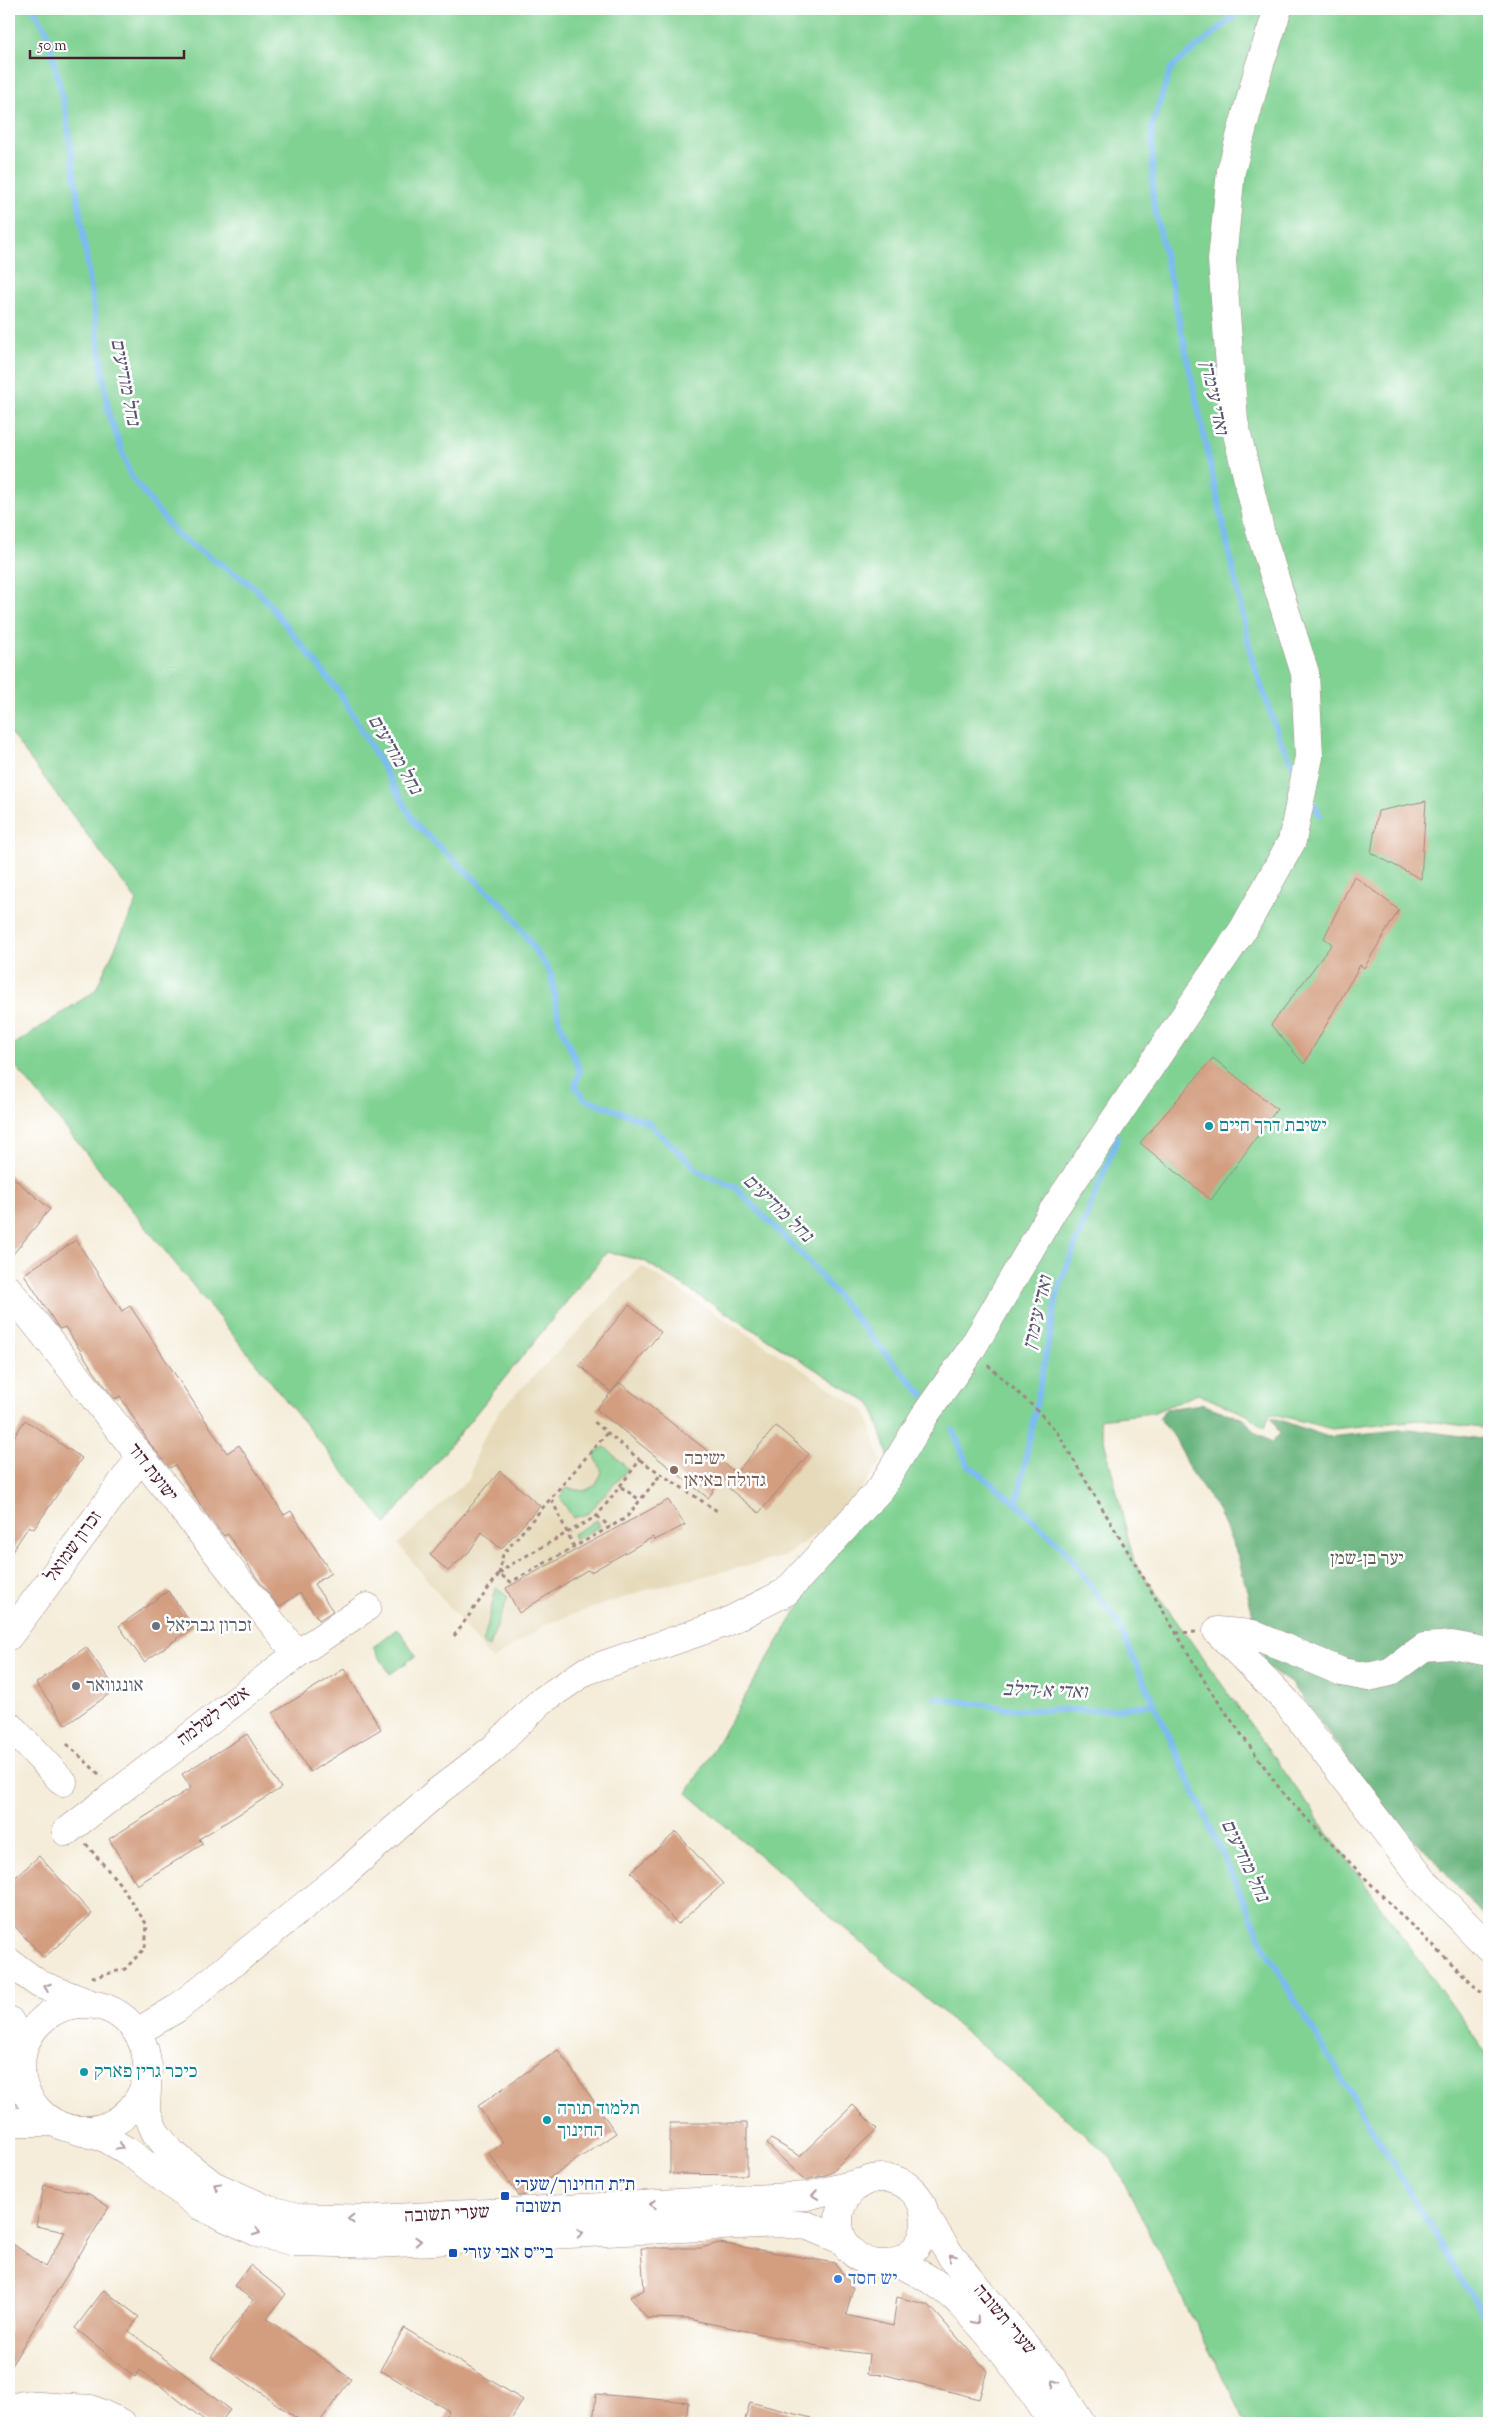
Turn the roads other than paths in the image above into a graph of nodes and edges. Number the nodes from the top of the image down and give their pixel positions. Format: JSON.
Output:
{"nodes":[{"id":1,"x":1278,"y":9,"type":"edge"},
{"id":2,"x":9,"y":1290,"type":"edge"},
{"id":3,"x":140,"y":1458,"type":"junction"},
{"id":4,"x":367,"y":1608,"type":"dead end"},
{"id":5,"x":9,"y":1636,"type":"edge"},
{"id":6,"x":1489,"y":1652,"type":"edge"},
{"id":7,"x":297,"y":1654,"type":"junction"},
{"id":8,"x":9,"y":1725,"type":"edge"},
{"id":9,"x":62,"y":1782,"type":"dead end"},
{"id":10,"x":69,"y":1829,"type":"road end"},
{"id":11,"x":1489,"y":1948,"type":"edge"},
{"id":12,"x":9,"y":1962,"type":"edge"},
{"id":13,"x":90,"y":2004,"type":"junction"},
{"id":14,"x":9,"y":2020,"type":"edge"},
{"id":15,"x":137,"y":2032,"type":"junction"},
{"id":16,"x":18,"y":2059,"type":"edge"},
{"id":17,"x":148,"y":2066,"type":"junction"},
{"id":18,"x":9,"y":2124,"type":"edge"},
{"id":19,"x":64,"y":2126,"type":"junction"},
{"id":20,"x":862,"y":2182,"type":"junction"},
{"id":21,"x":926,"y":2217,"type":"junction"},
{"id":22,"x":844,"y":2241,"type":"junction"},
{"id":23,"x":896,"y":2262,"type":"junction"},
{"id":24,"x":9,"y":2409,"type":"edge"},
{"id":25,"x":122,"y":2423,"type":"edge"},
{"id":26,"x":1053,"y":2423,"type":"edge"},
{"id":27,"x":1081,"y":2423,"type":"edge"}],
"edges":[{"from":1,"to":15,"type":"street"},
{"from":2,"to":3,"type":"street","name":"ישועת דוד"},
{"from":3,"to":5,"type":"street","name":"זכרון שמואל"},
{"from":3,"to":7,"type":"street","name":"ישועת דוד"},
{"from":4,"to":7,"type":"street","name":"אשר לשלמה"},
{"from":6,"to":11,"type":"street"},
{"from":7,"to":10,"type":"street","name":"אשר לשלמה"},
{"from":8,"to":9,"type":"street"},
{"from":13,"to":12,"type":"street","one_way":true},
{"from":13,"to":15,"type":"street"},
{"from":13,"to":16,"type":"street"},
{"from":14,"to":16,"type":"street"},
{"from":15,"to":17,"type":"street"},
{"from":16,"to":19,"type":"street"},
{"from":17,"to":19,"type":"street"},
{"from":20,"to":17,"type":"street","name":"שערי תשובה","one_way":true},
{"from":18,"to":19,"type":"street"},
{"from":19,"to":22,"type":"street","name":"שערי תשובה","one_way":true},
{"from":20,"to":21,"type":"street"},
{"from":20,"to":22,"type":"street"},
{"from":21,"to":23,"type":"street"},
{"from":27,"to":21,"type":"street","name":"שערי תשובה","one_way":true},
{"from":22,"to":23,"type":"street"},
{"from":23,"to":26,"type":"street","name":"שערי תשובה","one_way":true},
{"from":24,"to":25,"type":"street"}]}
